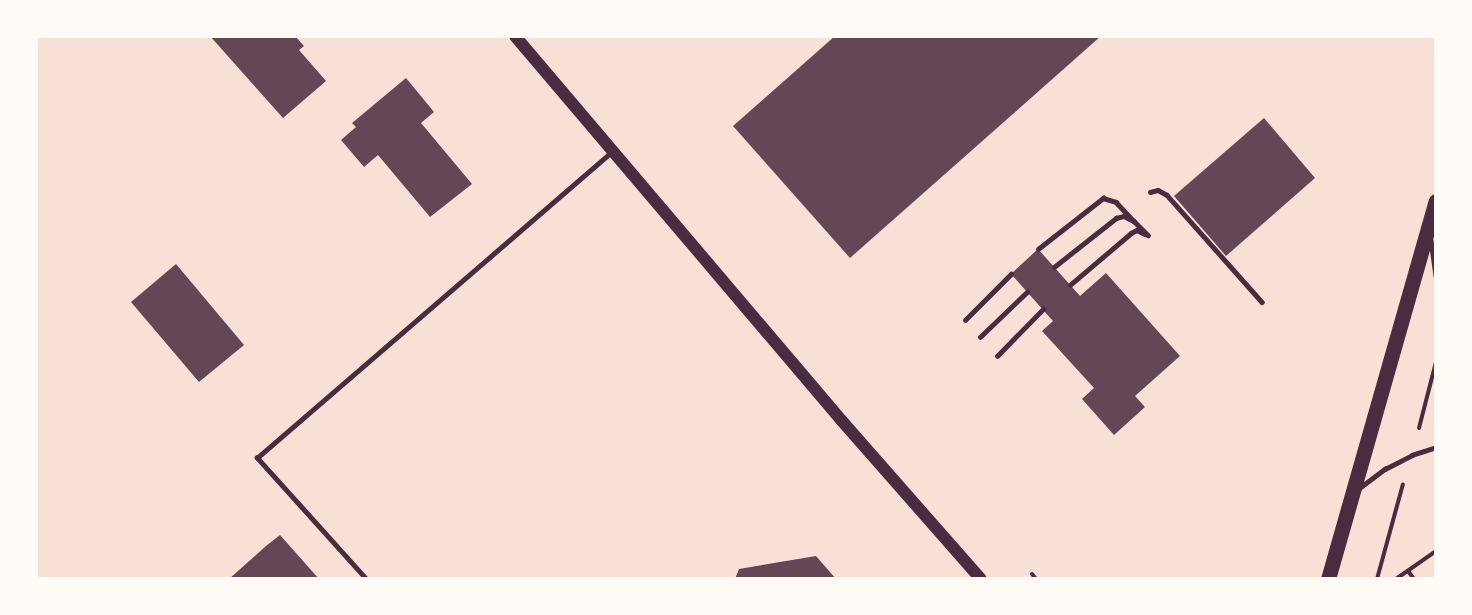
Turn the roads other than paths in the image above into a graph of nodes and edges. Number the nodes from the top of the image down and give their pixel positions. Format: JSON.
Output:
{"nodes":[{"id":1,"x":515,"y":36,"type":"edge"},
{"id":2,"x":612,"y":152,"type":"junction"},
{"id":3,"x":1150,"y":192,"type":"dead end"},
{"id":4,"x":1436,"y":201,"type":"edge"},
{"id":5,"x":1134,"y":221,"type":"junction"},
{"id":6,"x":1429,"y":225,"type":"junction"},
{"id":7,"x":1038,"y":249,"type":"dead end"},
{"id":8,"x":1054,"y":267,"type":"dead end"},
{"id":9,"x":1011,"y":274,"type":"dead end"},
{"id":10,"x":1436,"y":276,"type":"edge"},
{"id":11,"x":1070,"y":285,"type":"dead end"},
{"id":12,"x":1027,"y":292,"type":"dead end"},
{"id":13,"x":1262,"y":302,"type":"dead end"},
{"id":14,"x":1043,"y":309,"type":"dead end"},
{"id":15,"x":965,"y":320,"type":"dead end"},
{"id":16,"x":980,"y":337,"type":"dead end"},
{"id":17,"x":997,"y":356,"type":"dead end"},
{"id":18,"x":1436,"y":447,"type":"edge"},
{"id":19,"x":1353,"y":493,"type":"junction"},
{"id":20,"x":366,"y":579,"type":"edge"},
{"id":21,"x":981,"y":579,"type":"edge"},
{"id":22,"x":1328,"y":579,"type":"edge"}],
"edges":[{"from":1,"to":2,"type":"main road"},
{"from":2,"to":20,"type":"lane"},
{"from":2,"to":21,"type":"main road"},
{"from":3,"to":13,"type":"lane"},
{"from":4,"to":6,"type":"main road"},
{"from":5,"to":7,"type":"lane"},
{"from":5,"to":8,"type":"lane"},
{"from":5,"to":11,"type":"lane"},
{"from":6,"to":10,"type":"lane"},
{"from":6,"to":19,"type":"main road"},
{"from":9,"to":15,"type":"lane"},
{"from":12,"to":16,"type":"lane"},
{"from":14,"to":17,"type":"lane"},
{"from":18,"to":19,"type":"lane"},
{"from":19,"to":22,"type":"main road"}]}
